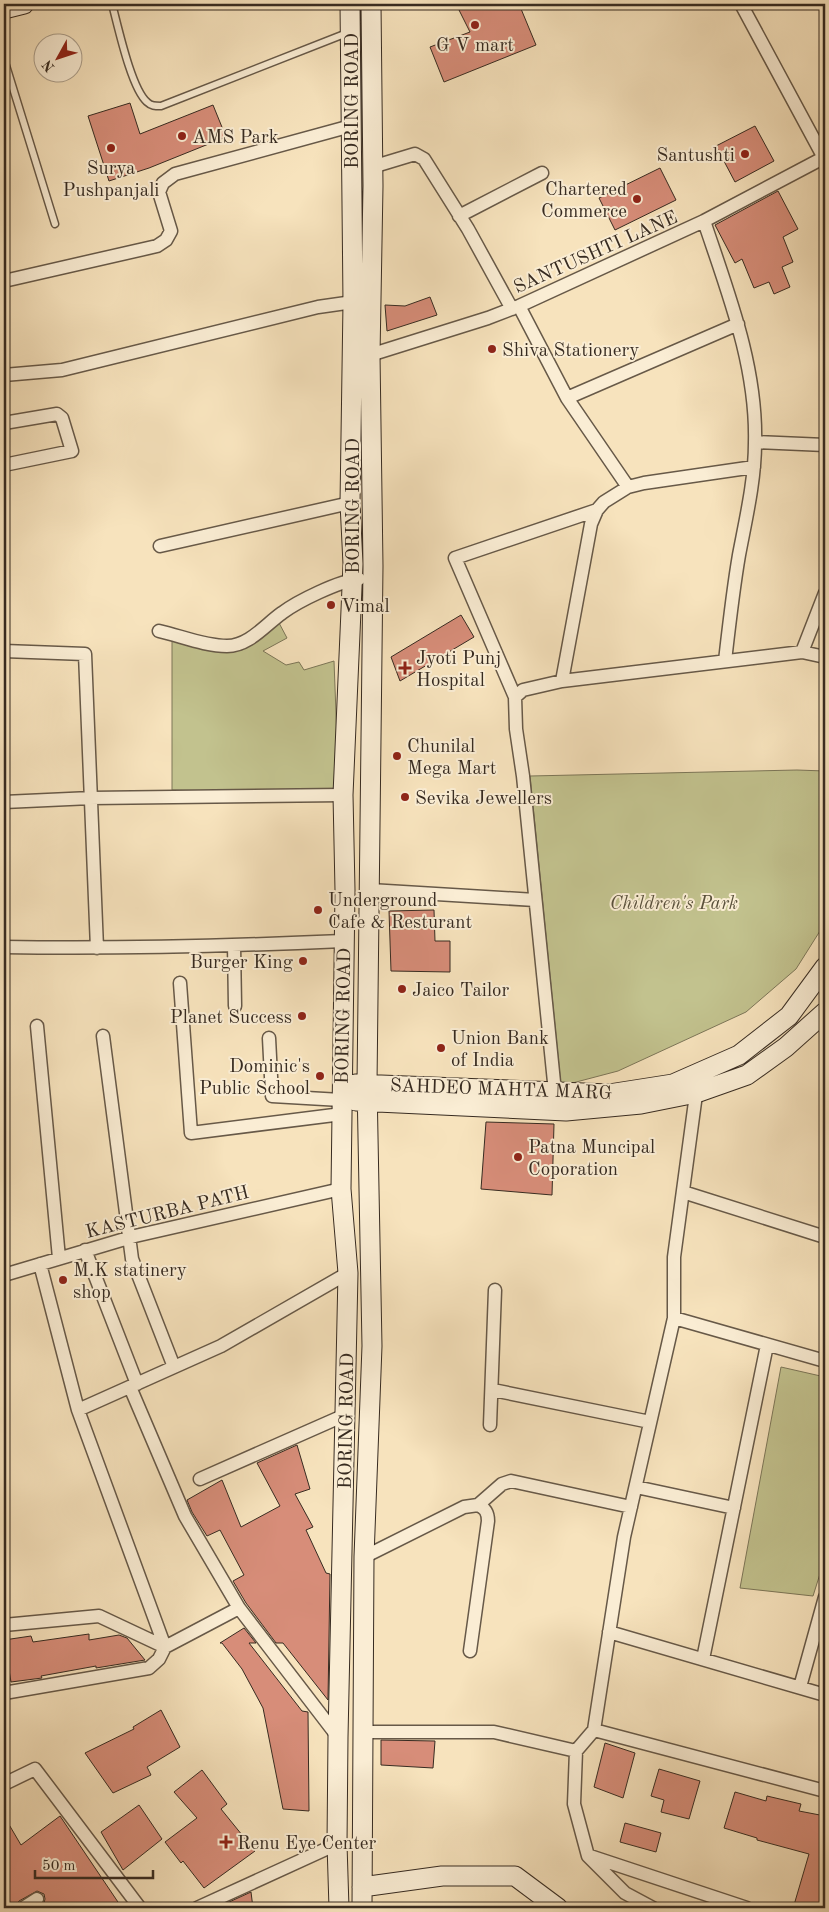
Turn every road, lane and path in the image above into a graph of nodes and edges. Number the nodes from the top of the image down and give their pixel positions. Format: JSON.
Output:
{"nodes":[{"id":1,"x":112,"y":4,"type":"edge"},
{"id":2,"x":371,"y":4,"type":"edge"},
{"id":3,"x":741,"y":4,"type":"edge"},
{"id":4,"x":349,"y":5,"type":"edge"},
{"id":5,"x":350,"y":31,"type":"junction"},
{"id":6,"x":4,"y":59,"type":"edge"},
{"id":7,"x":351,"y":126,"type":"junction"},
{"id":8,"x":825,"y":157,"type":"edge"},
{"id":9,"x":372,"y":167,"type":"junction"},
{"id":10,"x":542,"y":173,"type":"dead end"},
{"id":11,"x":460,"y":216,"type":"junction"},
{"id":12,"x":704,"y":222,"type":"junction"},
{"id":13,"x":55,"y":224,"type":"dead end"},
{"id":14,"x":4,"y":281,"type":"edge"},
{"id":15,"x":372,"y":298,"type":"junction"},
{"id":16,"x":353,"y":303,"type":"junction"},
{"id":17,"x":516,"y":307,"type":"junction"},
{"id":18,"x":738,"y":324,"type":"junction"},
{"id":19,"x":370,"y":355,"type":"junction"},
{"id":20,"x":4,"y":375,"type":"edge"},
{"id":21,"x":567,"y":398,"type":"junction"},
{"id":22,"x":4,"y":423,"type":"edge"},
{"id":23,"x":756,"y":442,"type":"junction"},
{"id":24,"x":825,"y":445,"type":"edge"},
{"id":25,"x":4,"y":465,"type":"edge"},
{"id":26,"x":754,"y":467,"type":"junction"},
{"id":27,"x":628,"y":487,"type":"junction"},
{"id":28,"x":350,"y":502,"type":"junction"},
{"id":29,"x":597,"y":510,"type":"junction"},
{"id":30,"x":160,"y":546,"type":"dead end"},
{"id":31,"x":372,"y":578,"type":"junction"},
{"id":32,"x":353,"y":580,"type":"junction"},
{"id":33,"x":825,"y":593,"type":"edge"},
{"id":34,"x":159,"y":631,"type":"dead end"},
{"id":35,"x":4,"y":651,"type":"edge"},
{"id":36,"x":802,"y":652,"type":"junction"},
{"id":37,"x":825,"y":657,"type":"edge"},
{"id":38,"x":725,"y":661,"type":"junction"},
{"id":39,"x":562,"y":681,"type":"junction"},
{"id":40,"x":514,"y":697,"type":"junction"},
{"id":41,"x":343,"y":796,"type":"junction"},
{"id":42,"x":91,"y":798,"type":"junction"},
{"id":43,"x":4,"y":802,"type":"edge"},
{"id":44,"x":370,"y":890,"type":"junction"},
{"id":45,"x":535,"y":900,"type":"junction"},
{"id":46,"x":343,"y":940,"type":"junction"},
{"id":47,"x":234,"y":946,"type":"junction"},
{"id":48,"x":4,"y":947,"type":"edge"},
{"id":49,"x":97,"y":948,"type":"junction"},
{"id":50,"x":825,"y":967,"type":"edge"},
{"id":51,"x":180,"y":983,"type":"dead end"},
{"id":52,"x":235,"y":1006,"type":"dead end"},
{"id":53,"x":825,"y":1012,"type":"edge"},
{"id":54,"x":37,"y":1026,"type":"dead end"},
{"id":55,"x":103,"y":1036,"type":"dead end"},
{"id":56,"x":269,"y":1038,"type":"dead end"},
{"id":57,"x":699,"y":1072,"type":"junction"},
{"id":58,"x":555,"y":1092,"type":"junction"},
{"id":59,"x":368,"y":1093,"type":"junction"},
{"id":60,"x":696,"y":1094,"type":"junction"},
{"id":61,"x":342,"y":1099,"type":"junction"},
{"id":62,"x":341,"y":1189,"type":"junction"},
{"id":63,"x":683,"y":1192,"type":"junction"},
{"id":64,"x":129,"y":1237,"type":"junction"},
{"id":65,"x":825,"y":1237,"type":"edge"},
{"id":66,"x":85,"y":1250,"type":"junction"},
{"id":67,"x":59,"y":1258,"type":"junction"},
{"id":68,"x":40,"y":1264,"type":"junction"},
{"id":69,"x":348,"y":1272,"type":"junction"},
{"id":70,"x":4,"y":1274,"type":"edge"},
{"id":71,"x":495,"y":1290,"type":"dead end"},
{"id":72,"x":674,"y":1318,"type":"junction"},
{"id":73,"x":767,"y":1345,"type":"junction"},
{"id":74,"x":825,"y":1362,"type":"edge"},
{"id":75,"x":174,"y":1367,"type":"junction"},
{"id":76,"x":134,"y":1385,"type":"junction"},
{"id":77,"x":492,"y":1390,"type":"junction"},
{"id":78,"x":78,"y":1410,"type":"junction"},
{"id":79,"x":345,"y":1415,"type":"junction"},
{"id":80,"x":650,"y":1422,"type":"junction"},
{"id":81,"x":490,"y":1425,"type":"dead end"},
{"id":82,"x":200,"y":1479,"type":"dead end"},
{"id":83,"x":636,"y":1487,"type":"junction"},
{"id":84,"x":478,"y":1505,"type":"junction"},
{"id":85,"x":631,"y":1507,"type":"junction"},
{"id":86,"x":734,"y":1508,"type":"junction"},
{"id":87,"x":364,"y":1557,"type":"junction"},
{"id":88,"x":825,"y":1597,"type":"edge"},
{"id":89,"x":239,"y":1608,"type":"junction"},
{"id":90,"x":4,"y":1625,"type":"edge"},
{"id":91,"x":610,"y":1632,"type":"junction"},
{"id":92,"x":164,"y":1647,"type":"junction"},
{"id":93,"x":470,"y":1651,"type":"dead end"},
{"id":94,"x":703,"y":1659,"type":"junction"},
{"id":95,"x":800,"y":1687,"type":"junction"},
{"id":96,"x":4,"y":1693,"type":"edge"},
{"id":97,"x":825,"y":1695,"type":"edge"},
{"id":98,"x":594,"y":1730,"type":"junction"},
{"id":99,"x":363,"y":1732,"type":"junction"},
{"id":100,"x":338,"y":1738,"type":"junction"},
{"id":101,"x":576,"y":1751,"type":"junction"},
{"id":102,"x":4,"y":1784,"type":"edge"},
{"id":103,"x":825,"y":1791,"type":"edge"},
{"id":104,"x":337,"y":1844,"type":"junction"},
{"id":105,"x":588,"y":1856,"type":"junction"},
{"id":106,"x":362,"y":1887,"type":"junction"},
{"id":107,"x":37,"y":1899,"type":"dead end"},
{"id":108,"x":24,"y":1908,"type":"edge"},
{"id":109,"x":140,"y":1908,"type":"edge"},
{"id":110,"x":196,"y":1908,"type":"edge"},
{"id":111,"x":339,"y":1908,"type":"edge"},
{"id":112,"x":362,"y":1908,"type":"edge"},
{"id":113,"x":558,"y":1908,"type":"edge"},
{"id":114,"x":653,"y":1908,"type":"edge"},
{"id":115,"x":748,"y":1908,"type":"edge"}],
"edges":[{"from":1,"to":5,"type":"lane"},
{"from":2,"to":9,"type":"street"},
{"from":3,"to":8,"type":"street"},
{"from":4,"to":5,"type":"street","name":"BORING ROAD"},
{"from":5,"to":7,"type":"street","name":"BORING ROAD"},
{"from":6,"to":13,"type":"lane"},
{"from":7,"to":14,"type":"street"},
{"from":7,"to":16,"type":"street","name":"BORING ROAD"},
{"from":8,"to":12,"type":"street","name":"SANTUSHTI LANE"},
{"from":9,"to":11,"type":"street"},
{"from":9,"to":15,"type":"street"},
{"from":10,"to":11,"type":"street"},
{"from":11,"to":17,"type":"street"},
{"from":12,"to":17,"type":"street","name":"SANTUSHTI LANE"},
{"from":12,"to":18,"type":"street"},
{"from":15,"to":16,"type":"street"},
{"from":15,"to":19,"type":"street"},
{"from":16,"to":20,"type":"street"},
{"from":16,"to":28,"type":"street","name":"BORING ROAD"},
{"from":17,"to":19,"type":"street","name":"SANTUSHTI LANE"},
{"from":17,"to":21,"type":"street"},
{"from":18,"to":21,"type":"street"},
{"from":18,"to":23,"type":"street"},
{"from":19,"to":31,"type":"street"},
{"from":21,"to":27,"type":"street"},
{"from":22,"to":25,"type":"street"},
{"from":23,"to":24,"type":"street"},
{"from":23,"to":26,"type":"street"},
{"from":26,"to":27,"type":"street"},
{"from":26,"to":38,"type":"street"},
{"from":27,"to":29,"type":"street"},
{"from":28,"to":30,"type":"street"},
{"from":28,"to":32,"type":"street","name":"BORING ROAD"},
{"from":29,"to":39,"type":"street"},
{"from":29,"to":40,"type":"street"},
{"from":31,"to":32,"type":"street"},
{"from":31,"to":44,"type":"street"},
{"from":32,"to":34,"type":"street"},
{"from":32,"to":41,"type":"street","name":"BORING ROAD"},
{"from":33,"to":36,"type":"street"},
{"from":35,"to":42,"type":"street"},
{"from":36,"to":37,"type":"street"},
{"from":36,"to":38,"type":"street"},
{"from":38,"to":39,"type":"street"},
{"from":39,"to":40,"type":"street"},
{"from":40,"to":45,"type":"street"},
{"from":41,"to":42,"type":"street"},
{"from":41,"to":46,"type":"street","name":"BORING ROAD"},
{"from":42,"to":43,"type":"street"},
{"from":42,"to":49,"type":"street"},
{"from":44,"to":45,"type":"street"},
{"from":44,"to":59,"type":"street"},
{"from":45,"to":58,"type":"street"},
{"from":46,"to":47,"type":"street"},
{"from":46,"to":61,"type":"street","name":"BORING ROAD"},
{"from":47,"to":49,"type":"street"},
{"from":47,"to":52,"type":"street"},
{"from":48,"to":49,"type":"street"},
{"from":50,"to":57,"type":"street","name":"SAHDEO MAHTA MARG"},
{"from":51,"to":61,"type":"street"},
{"from":53,"to":60,"type":"street","name":"SAHDEO MAHTA MARG"},
{"from":54,"to":67,"type":"street"},
{"from":55,"to":64,"type":"street"},
{"from":56,"to":61,"type":"street"},
{"from":57,"to":58,"type":"street","name":"SAHDEO MAHTA MARG"},
{"from":57,"to":60,"type":"street"},
{"from":58,"to":59,"type":"street","name":"SAHDEO MAHTA MARG"},
{"from":59,"to":60,"type":"street","name":"SAHDEO MAHTA MARG"},
{"from":59,"to":61,"type":"street","name":"SAHDEO MAHTA MARG"},
{"from":59,"to":87,"type":"street"},
{"from":60,"to":63,"type":"street"},
{"from":61,"to":62,"type":"street","name":"BORING ROAD"},
{"from":62,"to":64,"type":"street","name":"KASTURBA PATH"},
{"from":62,"to":69,"type":"street","name":"BORING ROAD"},
{"from":63,"to":65,"type":"street"},
{"from":63,"to":72,"type":"street"},
{"from":64,"to":66,"type":"street","name":"KASTURBA PATH"},
{"from":64,"to":75,"type":"street"},
{"from":66,"to":67,"type":"street","name":"KASTURBA PATH"},
{"from":66,"to":76,"type":"street"},
{"from":67,"to":68,"type":"street","name":"KASTURBA PATH"},
{"from":68,"to":70,"type":"street","name":"KASTURBA PATH"},
{"from":68,"to":78,"type":"street"},
{"from":69,"to":75,"type":"street"},
{"from":69,"to":79,"type":"street","name":"BORING ROAD"},
{"from":71,"to":77,"type":"street"},
{"from":72,"to":73,"type":"street"},
{"from":72,"to":80,"type":"street"},
{"from":73,"to":74,"type":"street"},
{"from":73,"to":86,"type":"street"},
{"from":75,"to":76,"type":"street"},
{"from":76,"to":78,"type":"street"},
{"from":76,"to":89,"type":"street"},
{"from":77,"to":80,"type":"street"},
{"from":77,"to":81,"type":"street"},
{"from":78,"to":92,"type":"street"},
{"from":79,"to":82,"type":"street"},
{"from":79,"to":100,"type":"street","name":"BORING ROAD"},
{"from":80,"to":83,"type":"street"},
{"from":83,"to":85,"type":"street"},
{"from":83,"to":86,"type":"street"},
{"from":84,"to":85,"type":"street"},
{"from":84,"to":87,"type":"street"},
{"from":84,"to":93,"type":"street"},
{"from":85,"to":91,"type":"street"},
{"from":86,"to":94,"type":"street"},
{"from":87,"to":99,"type":"street"},
{"from":88,"to":95,"type":"street"},
{"from":89,"to":92,"type":"street"},
{"from":89,"to":100,"type":"street"},
{"from":90,"to":92,"type":"street"},
{"from":91,"to":94,"type":"street"},
{"from":91,"to":98,"type":"street"},
{"from":92,"to":96,"type":"street"},
{"from":94,"to":95,"type":"street"},
{"from":95,"to":97,"type":"street"},
{"from":98,"to":101,"type":"street"},
{"from":98,"to":103,"type":"street"},
{"from":99,"to":101,"type":"street"},
{"from":99,"to":106,"type":"street"},
{"from":100,"to":104,"type":"street","name":"BORING ROAD"},
{"from":101,"to":105,"type":"street"},
{"from":102,"to":109,"type":"street"},
{"from":104,"to":110,"type":"street"},
{"from":104,"to":111,"type":"street","name":"BORING ROAD"},
{"from":105,"to":114,"type":"street"},
{"from":105,"to":115,"type":"street"},
{"from":106,"to":112,"type":"street"},
{"from":106,"to":113,"type":"street"},
{"from":107,"to":108,"type":"street"}]}
